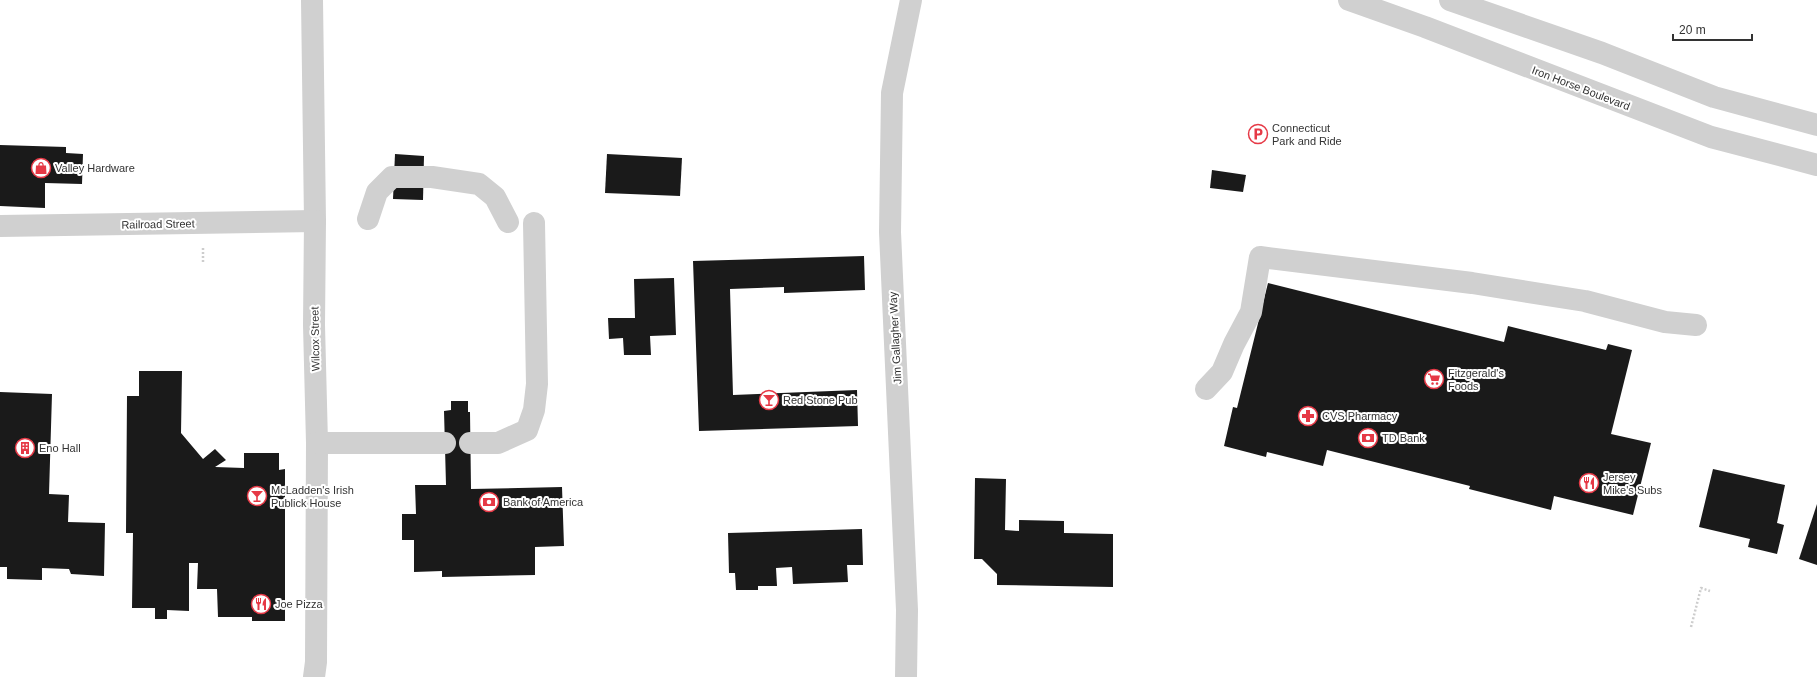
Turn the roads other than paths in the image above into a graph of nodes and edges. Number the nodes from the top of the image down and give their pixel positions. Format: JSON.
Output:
{"nodes":[{"id":1,"x":312,"y":0,"type":"edge"},
{"id":2,"x":911,"y":0,"type":"edge"},
{"id":3,"x":1348,"y":0,"type":"edge"},
{"id":4,"x":1450,"y":0,"type":"edge"},
{"id":5,"x":1817,"y":125,"type":"edge"},
{"id":6,"x":1817,"y":165,"type":"edge"},
{"id":7,"x":368,"y":219,"type":"dead end"},
{"id":8,"x":315,"y":221,"type":"junction"},
{"id":9,"x":508,"y":222,"type":"dead end"},
{"id":10,"x":534,"y":223,"type":"dead end"},
{"id":11,"x":0,"y":226,"type":"edge"},
{"id":12,"x":1696,"y":325,"type":"dead end"},
{"id":13,"x":1206,"y":389,"type":"dead end"},
{"id":14,"x":317,"y":443,"type":"junction"},
{"id":15,"x":445,"y":443,"type":"dead end"},
{"id":16,"x":470,"y":443,"type":"dead end"},
{"id":17,"x":314,"y":677,"type":"edge"},
{"id":18,"x":906,"y":677,"type":"edge"}],
"edges":[{"from":1,"to":8,"type":"street","name":"Wilcox Street"},
{"from":2,"to":18,"type":"street","name":"Jim Gallagher Way"},
{"from":3,"to":6,"type":"street","name":"Iron Horse Boulevard"},
{"from":4,"to":5,"type":"street"},
{"from":7,"to":9,"type":"street"},
{"from":8,"to":11,"type":"street","name":"Railroad Street"},
{"from":8,"to":14,"type":"street","name":"Wilcox Street"},
{"from":10,"to":16,"type":"street"},
{"from":12,"to":13,"type":"street"},
{"from":14,"to":15,"type":"street"},
{"from":14,"to":17,"type":"street","name":"Wilcox Street"}]}
